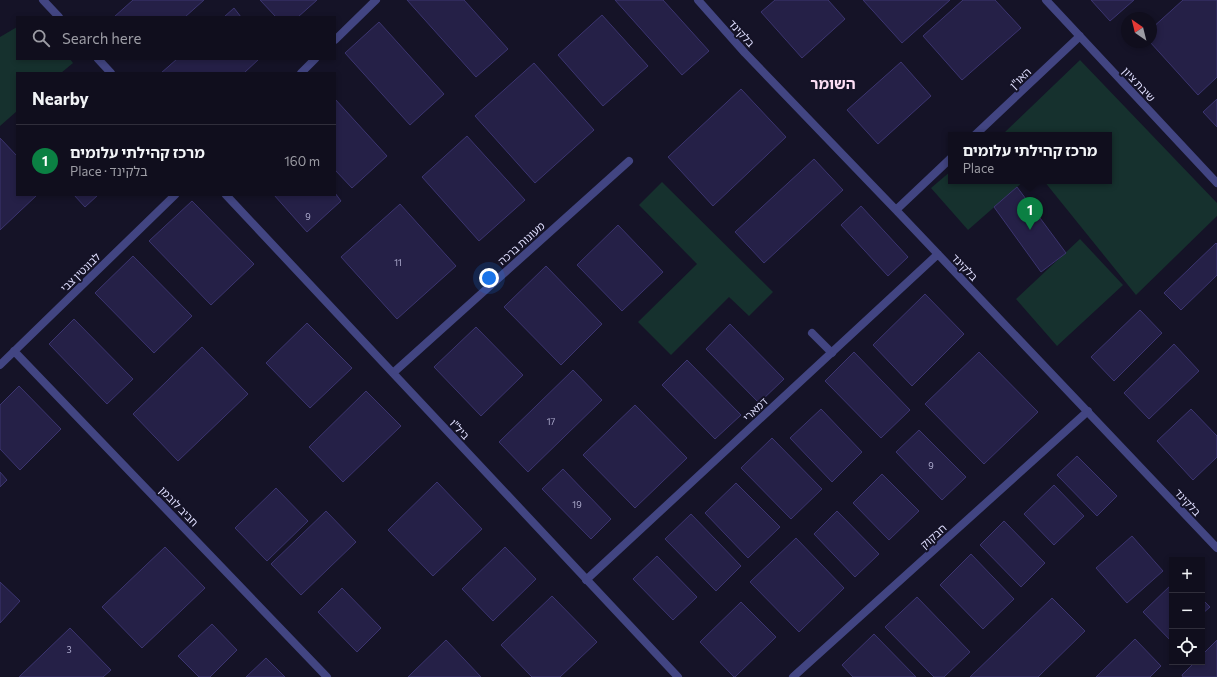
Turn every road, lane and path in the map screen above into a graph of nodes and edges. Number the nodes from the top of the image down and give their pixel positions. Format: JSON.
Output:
{"nodes":[{"id":1,"x":43,"y":0,"type":"edge"},
{"id":2,"x":376,"y":0,"type":"edge"},
{"id":3,"x":698,"y":0,"type":"edge"},
{"id":4,"x":1046,"y":0,"type":"edge"},
{"id":5,"x":58,"y":16,"type":"edge"},
{"id":6,"x":1080,"y":36,"type":"junction"},
{"id":7,"x":336,"y":39,"type":"edge"},
{"id":8,"x":99,"y":60,"type":"edge"},
{"id":9,"x":314,"y":60,"type":"edge"},
{"id":10,"x":110,"y":72,"type":"edge"},
{"id":11,"x":302,"y":72,"type":"edge"},
{"id":12,"x":979,"y":132,"type":"edge"},
{"id":13,"x":629,"y":161,"type":"dead end"},
{"id":14,"x":948,"y":161,"type":"edge"},
{"id":15,"x":1217,"y":183,"type":"edge"},
{"id":16,"x":174,"y":196,"type":"edge"},
{"id":17,"x":227,"y":196,"type":"edge"},
{"id":18,"x":896,"y":210,"type":"junction"},
{"id":19,"x":938,"y":254,"type":"junction"},
{"id":20,"x":812,"y":333,"type":"dead end"},
{"id":21,"x":14,"y":351,"type":"junction"},
{"id":22,"x":832,"y":353,"type":"junction"},
{"id":23,"x":0,"y":365,"type":"edge"},
{"id":24,"x":393,"y":373,"type":"junction"},
{"id":25,"x":1088,"y":411,"type":"junction"},
{"id":26,"x":1217,"y":548,"type":"edge"},
{"id":27,"x":586,"y":580,"type":"junction"},
{"id":28,"x":327,"y":677,"type":"edge"},
{"id":29,"x":678,"y":677,"type":"edge"},
{"id":30,"x":793,"y":677,"type":"edge"}],
"edges":[{"from":1,"to":5,"type":"street"},
{"from":2,"to":7,"type":"street"},
{"from":3,"to":18,"type":"street","name":"בלקינד"},
{"from":4,"to":6,"type":"street","name":"שיבת ציון"},
{"from":6,"to":12,"type":"street","name":"האו\"ן"},
{"from":6,"to":15,"type":"street","name":"שיבת ציון"},
{"from":8,"to":10,"type":"street"},
{"from":9,"to":11,"type":"street"},
{"from":13,"to":24,"type":"street","name":"מעונות ברכה"},
{"from":14,"to":18,"type":"street"},
{"from":16,"to":21,"type":"street","name":"לבונטין צבי"},
{"from":17,"to":24,"type":"street","name":"ביל\"ו"},
{"from":18,"to":19,"type":"street","name":"בלקינד"},
{"from":19,"to":22,"type":"street","name":"דמארי"},
{"from":19,"to":25,"type":"street","name":"בלקינד"},
{"from":20,"to":22,"type":"street"},
{"from":21,"to":23,"type":"street","name":"לבונטין צבי"},
{"from":21,"to":28,"type":"street","name":"חביב לובמן"},
{"from":22,"to":27,"type":"street","name":"דמארי"},
{"from":24,"to":27,"type":"street","name":"ביל\"ו"},
{"from":25,"to":26,"type":"street","name":"בלקינד"},
{"from":25,"to":30,"type":"street","name":"חבקוק"},
{"from":27,"to":29,"type":"street","name":"ביל\"ו"}]}
